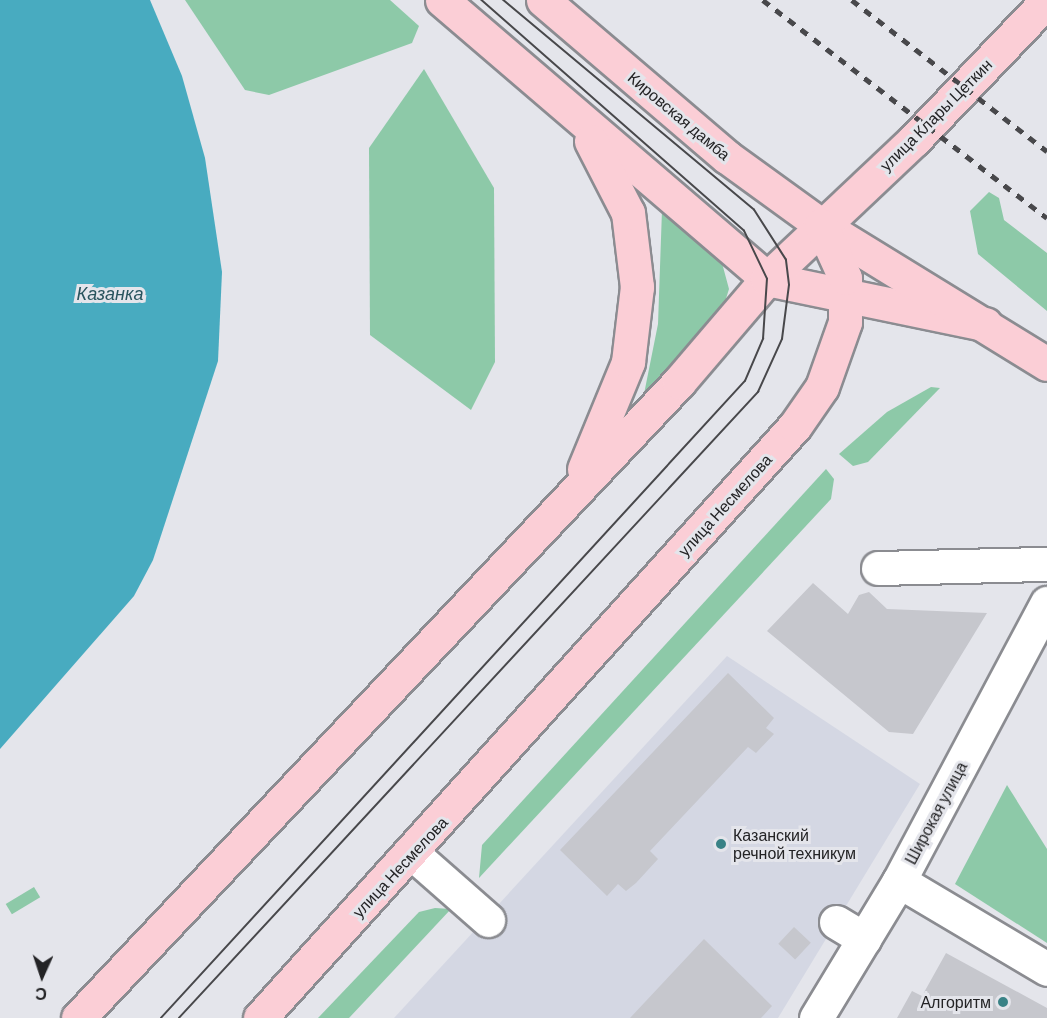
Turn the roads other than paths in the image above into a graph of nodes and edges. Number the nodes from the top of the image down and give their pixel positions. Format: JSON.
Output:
{"nodes":[{"id":1,"x":442,"y":0,"type":"edge"},
{"id":2,"x":543,"y":0,"type":"edge"},
{"id":3,"x":1047,"y":0,"type":"edge"},
{"id":4,"x":572,"y":112,"type":"junction"},
{"id":5,"x":821,"y":225,"type":"junction"},
{"id":6,"x":767,"y":279,"type":"junction"},
{"id":7,"x":847,"y":297,"type":"junction"},
{"id":8,"x":985,"y":324,"type":"junction"},
{"id":9,"x":1047,"y":364,"type":"edge"},
{"id":10,"x":571,"y":495,"type":"junction"},
{"id":11,"x":1047,"y":564,"type":"edge"},
{"id":12,"x":878,"y":568,"type":"dead end"},
{"id":13,"x":1047,"y":603,"type":"edge"},
{"id":14,"x":413,"y":854,"type":"junction"},
{"id":15,"x":899,"y":881,"type":"junction"},
{"id":16,"x":488,"y":920,"type":"dead end"},
{"id":17,"x":836,"y":922,"type":"dead end"},
{"id":18,"x":864,"y":939,"type":"junction"},
{"id":19,"x":1047,"y":969,"type":"edge"},
{"id":20,"x":78,"y":1018,"type":"edge"},
{"id":21,"x":260,"y":1018,"type":"edge"},
{"id":22,"x":816,"y":1018,"type":"edge"}],
"edges":[{"from":1,"to":4,"type":"main road"},
{"from":2,"to":5,"type":"main road","name":"Кировская дамба"},
{"from":3,"to":5,"type":"main road","name":"улица Клары Цеткин"},
{"from":4,"to":6,"type":"main road"},
{"from":4,"to":10,"type":"main road"},
{"from":5,"to":6,"type":"main road"},
{"from":5,"to":7,"type":"main road","name":"улица Несмелова"},
{"from":5,"to":8,"type":"main road","name":"Кировская дамба"},
{"from":6,"to":7,"type":"main road"},
{"from":6,"to":10,"type":"main road"},
{"from":7,"to":8,"type":"main road"},
{"from":7,"to":14,"type":"main road","name":"улица Несмелова"},
{"from":8,"to":9,"type":"main road","name":"Кировская дамба"},
{"from":10,"to":20,"type":"main road"},
{"from":11,"to":12,"type":"street"},
{"from":13,"to":15,"type":"street","name":"Широкая улица"},
{"from":14,"to":16,"type":"street"},
{"from":14,"to":21,"type":"main road","name":"улица Несмелова"},
{"from":15,"to":18,"type":"street","name":"Широкая улица"},
{"from":15,"to":19,"type":"street"},
{"from":17,"to":18,"type":"street"},
{"from":18,"to":22,"type":"street","name":"Широкая улица"}]}
